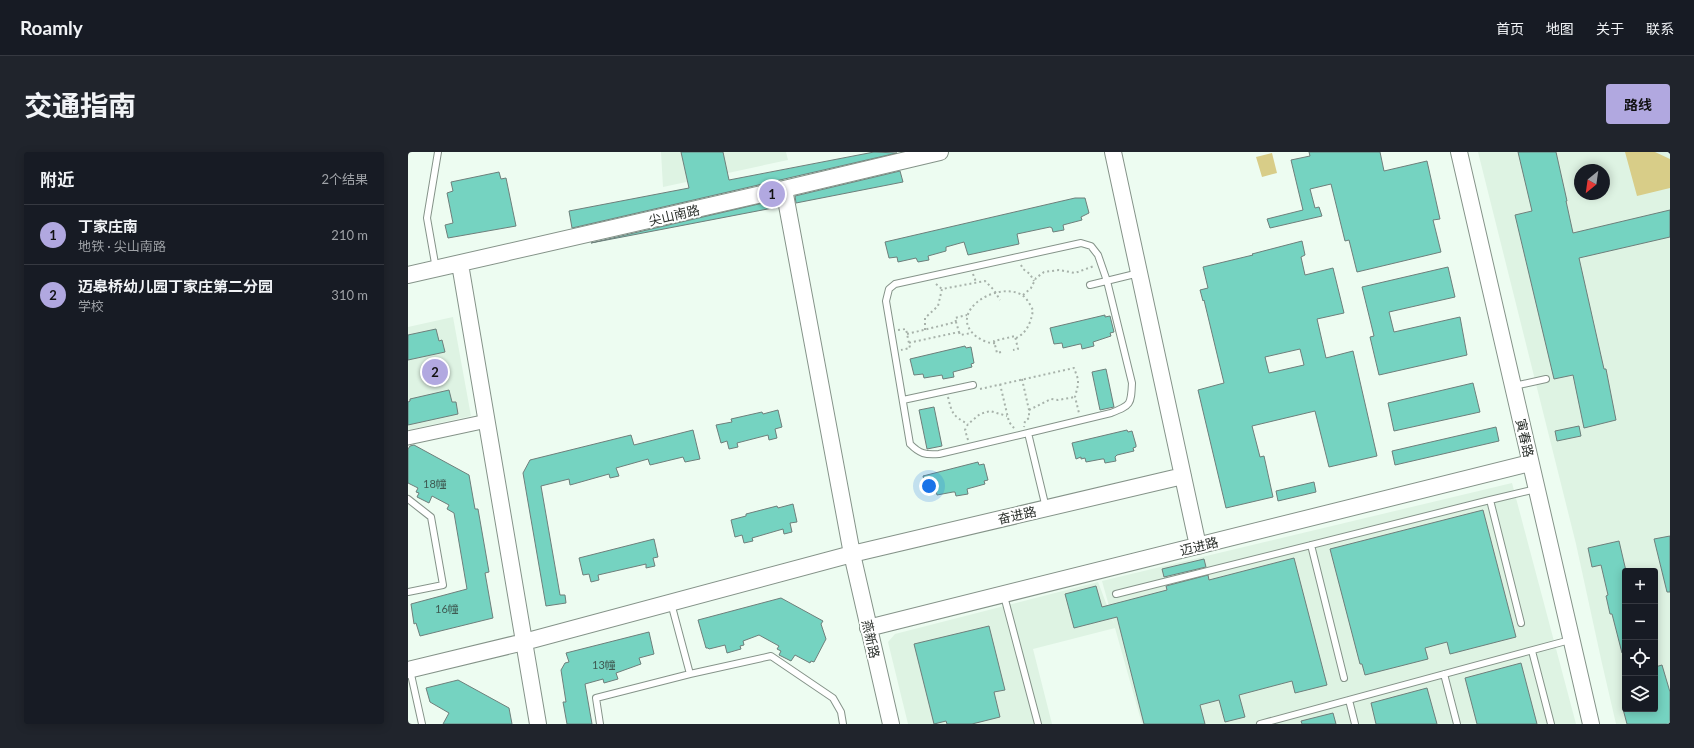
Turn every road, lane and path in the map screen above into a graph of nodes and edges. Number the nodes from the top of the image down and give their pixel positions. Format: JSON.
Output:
{"nodes":[{"id":1,"x":438,"y":152,"type":"edge"},
{"id":2,"x":940,"y":152,"type":"edge"},
{"id":3,"x":1113,"y":152,"type":"edge"},
{"id":4,"x":1459,"y":152,"type":"edge"},
{"id":5,"x":784,"y":189,"type":"junction"},
{"id":6,"x":1020,"y":256,"type":"junction"},
{"id":7,"x":460,"y":264,"type":"junction"},
{"id":8,"x":1101,"y":264,"type":"junction"},
{"id":9,"x":436,"y":268,"type":"junction"},
{"id":10,"x":1139,"y":273,"type":"junction"},
{"id":11,"x":408,"y":275,"type":"edge"},
{"id":12,"x":1034,"y":281,"type":"junction"},
{"id":13,"x":1107,"y":281,"type":"junction"},
{"id":14,"x":1090,"y":285,"type":"dead end"},
{"id":15,"x":996,"y":293,"type":"junction"},
{"id":16,"x":1023,"y":295,"type":"junction"},
{"id":17,"x":1000,"y":300,"type":"dead end"},
{"id":18,"x":967,"y":315,"type":"junction"},
{"id":19,"x":956,"y":322,"type":"junction"},
{"id":20,"x":925,"y":330,"type":"junction"},
{"id":21,"x":891,"y":332,"type":"junction"},
{"id":22,"x":959,"y":332,"type":"junction"},
{"id":23,"x":972,"y":333,"type":"junction"},
{"id":24,"x":906,"y":334,"type":"junction"},
{"id":25,"x":1016,"y":338,"type":"junction"},
{"id":26,"x":908,"y":343,"type":"junction"},
{"id":27,"x":994,"y":343,"type":"junction"},
{"id":28,"x":1014,"y":350,"type":"dead end"},
{"id":29,"x":894,"y":351,"type":"junction"},
{"id":30,"x":1000,"y":352,"type":"dead end"},
{"id":31,"x":1022,"y":379,"type":"junction"},
{"id":32,"x":1546,"y":379,"type":"dead end"},
{"id":33,"x":1000,"y":384,"type":"junction"},
{"id":34,"x":975,"y":387,"type":"joint"},
{"id":35,"x":1513,"y":387,"type":"junction"},
{"id":36,"x":948,"y":396,"type":"dead end"},
{"id":37,"x":1075,"y":397,"type":"junction"},
{"id":38,"x":903,"y":400,"type":"junction"},
{"id":39,"x":1030,"y":410,"type":"junction"},
{"id":40,"x":1007,"y":416,"type":"junction"},
{"id":41,"x":1081,"y":420,"type":"junction"},
{"id":42,"x":486,"y":421,"type":"junction"},
{"id":43,"x":968,"y":424,"type":"junction"},
{"id":44,"x":1028,"y":433,"type":"junction"},
{"id":45,"x":1016,"y":435,"type":"junction"},
{"id":46,"x":408,"y":438,"type":"edge"},
{"id":47,"x":969,"y":447,"type":"junction"},
{"id":48,"x":1530,"y":463,"type":"junction"},
{"id":49,"x":1183,"y":476,"type":"junction"},
{"id":50,"x":1536,"y":489,"type":"junction"},
{"id":51,"x":408,"y":499,"type":"edge"},
{"id":52,"x":1490,"y":500,"type":"junction"},
{"id":53,"x":1046,"y":508,"type":"junction"},
{"id":54,"x":1310,"y":545,"type":"junction"},
{"id":55,"x":1198,"y":546,"type":"junction"},
{"id":56,"x":852,"y":554,"type":"junction"},
{"id":57,"x":408,"y":592,"type":"edge"},
{"id":58,"x":1003,"y":594,"type":"junction"},
{"id":59,"x":1116,"y":594,"type":"dead end"},
{"id":60,"x":671,"y":603,"type":"junction"},
{"id":61,"x":1521,"y":623,"type":"dead end"},
{"id":62,"x":868,"y":628,"type":"junction"},
{"id":63,"x":1572,"y":640,"type":"junction"},
{"id":64,"x":524,"y":642,"type":"junction"},
{"id":65,"x":1532,"y":651,"type":"junction"},
{"id":66,"x":409,"y":670,"type":"edge"},
{"id":67,"x":690,"y":674,"type":"junction"},
{"id":68,"x":1444,"y":674,"type":"junction"},
{"id":69,"x":1344,"y":678,"type":"dead end"},
{"id":70,"x":1349,"y":700,"type":"junction"},
{"id":71,"x":422,"y":724,"type":"edge"},
{"id":72,"x":538,"y":724,"type":"edge"},
{"id":73,"x":600,"y":724,"type":"edge"},
{"id":74,"x":843,"y":724,"type":"edge"},
{"id":75,"x":892,"y":724,"type":"edge"},
{"id":76,"x":1038,"y":724,"type":"edge"},
{"id":77,"x":1260,"y":724,"type":"edge"},
{"id":78,"x":1355,"y":724,"type":"edge"},
{"id":79,"x":1457,"y":724,"type":"edge"},
{"id":80,"x":1551,"y":724,"type":"edge"},
{"id":81,"x":1591,"y":724,"type":"edge"}],
"edges":[{"from":1,"to":9,"type":"lane"},
{"from":2,"to":5,"type":"street","name":"尖山南路"},
{"from":3,"to":10,"type":"street"},
{"from":4,"to":35,"type":"street","name":"寅春路"},
{"from":5,"to":7,"type":"street","name":"尖山南路"},
{"from":5,"to":56,"type":"street","name":"燕新路"},
{"from":6,"to":8,"type":"lane"},
{"from":6,"to":12,"type":"path"},
{"from":6,"to":21,"type":"lane"},
{"from":7,"to":9,"type":"street","name":"尖山南路"},
{"from":7,"to":42,"type":"street"},
{"from":8,"to":12,"type":"path"},
{"from":8,"to":13,"type":"lane"},
{"from":9,"to":11,"type":"street","name":"尖山南路"},
{"from":10,"to":13,"type":"lane"},
{"from":10,"to":49,"type":"street"},
{"from":12,"to":16,"type":"path"},
{"from":13,"to":14,"type":"lane"},
{"from":13,"to":41,"type":"lane"},
{"from":15,"to":16,"type":"path"},
{"from":15,"to":17,"type":"path"},
{"from":15,"to":18,"type":"path"},
{"from":15,"to":20,"type":"path"},
{"from":16,"to":25,"type":"path"},
{"from":18,"to":19,"type":"path"},
{"from":18,"to":23,"type":"path"},
{"from":19,"to":20,"type":"path"},
{"from":19,"to":22,"type":"path"},
{"from":20,"to":24,"type":"path"},
{"from":21,"to":24,"type":"path"},
{"from":21,"to":29,"type":"lane"},
{"from":22,"to":23,"type":"path"},
{"from":22,"to":26,"type":"path"},
{"from":23,"to":27,"type":"path"},
{"from":24,"to":26,"type":"path"},
{"from":25,"to":27,"type":"path"},
{"from":25,"to":28,"type":"path"},
{"from":26,"to":29,"type":"path"},
{"from":27,"to":30,"type":"path"},
{"from":29,"to":38,"type":"lane"},
{"from":31,"to":33,"type":"path"},
{"from":31,"to":37,"type":"path"},
{"from":31,"to":39,"type":"path"},
{"from":32,"to":35,"type":"lane"},
{"from":33,"to":34,"type":"path"},
{"from":33,"to":40,"type":"path"},
{"from":34,"to":38,"type":"lane"},
{"from":35,"to":48,"type":"street","name":"寅春路"},
{"from":36,"to":43,"type":"path"},
{"from":37,"to":39,"type":"path"},
{"from":37,"to":41,"type":"path"},
{"from":38,"to":47,"type":"lane"},
{"from":39,"to":44,"type":"path"},
{"from":40,"to":43,"type":"path"},
{"from":40,"to":45,"type":"path"},
{"from":41,"to":44,"type":"lane"},
{"from":42,"to":46,"type":"street"},
{"from":42,"to":64,"type":"street"},
{"from":43,"to":47,"type":"path"},
{"from":44,"to":45,"type":"lane"},
{"from":44,"to":53,"type":"lane"},
{"from":45,"to":47,"type":"lane"},
{"from":48,"to":50,"type":"street","name":"寅春路"},
{"from":48,"to":55,"type":"street","name":"迈进路"},
{"from":49,"to":53,"type":"street","name":"奋进路"},
{"from":49,"to":55,"type":"street"},
{"from":50,"to":52,"type":"lane"},
{"from":50,"to":63,"type":"street","name":"寅春路"},
{"from":51,"to":57,"type":"lane"},
{"from":52,"to":54,"type":"lane"},
{"from":52,"to":61,"type":"lane"},
{"from":53,"to":56,"type":"street","name":"奋进路"},
{"from":54,"to":59,"type":"lane"},
{"from":54,"to":69,"type":"lane"},
{"from":55,"to":58,"type":"street","name":"迈进路"},
{"from":56,"to":60,"type":"street","name":"奋进路"},
{"from":56,"to":62,"type":"street","name":"燕新路"},
{"from":58,"to":62,"type":"street","name":"迈进路"},
{"from":58,"to":76,"type":"lane"},
{"from":60,"to":64,"type":"street","name":"奋进路"},
{"from":60,"to":67,"type":"lane"},
{"from":62,"to":75,"type":"street","name":"燕新路"},
{"from":63,"to":65,"type":"lane"},
{"from":63,"to":81,"type":"street","name":"寅春路"},
{"from":64,"to":66,"type":"street","name":"奋进路"},
{"from":64,"to":72,"type":"street"},
{"from":65,"to":68,"type":"lane"},
{"from":65,"to":80,"type":"lane"},
{"from":66,"to":71,"type":"lane"},
{"from":67,"to":73,"type":"lane"},
{"from":67,"to":74,"type":"lane"},
{"from":68,"to":70,"type":"lane"},
{"from":68,"to":79,"type":"lane"},
{"from":70,"to":77,"type":"lane"},
{"from":70,"to":78,"type":"lane"}]}
